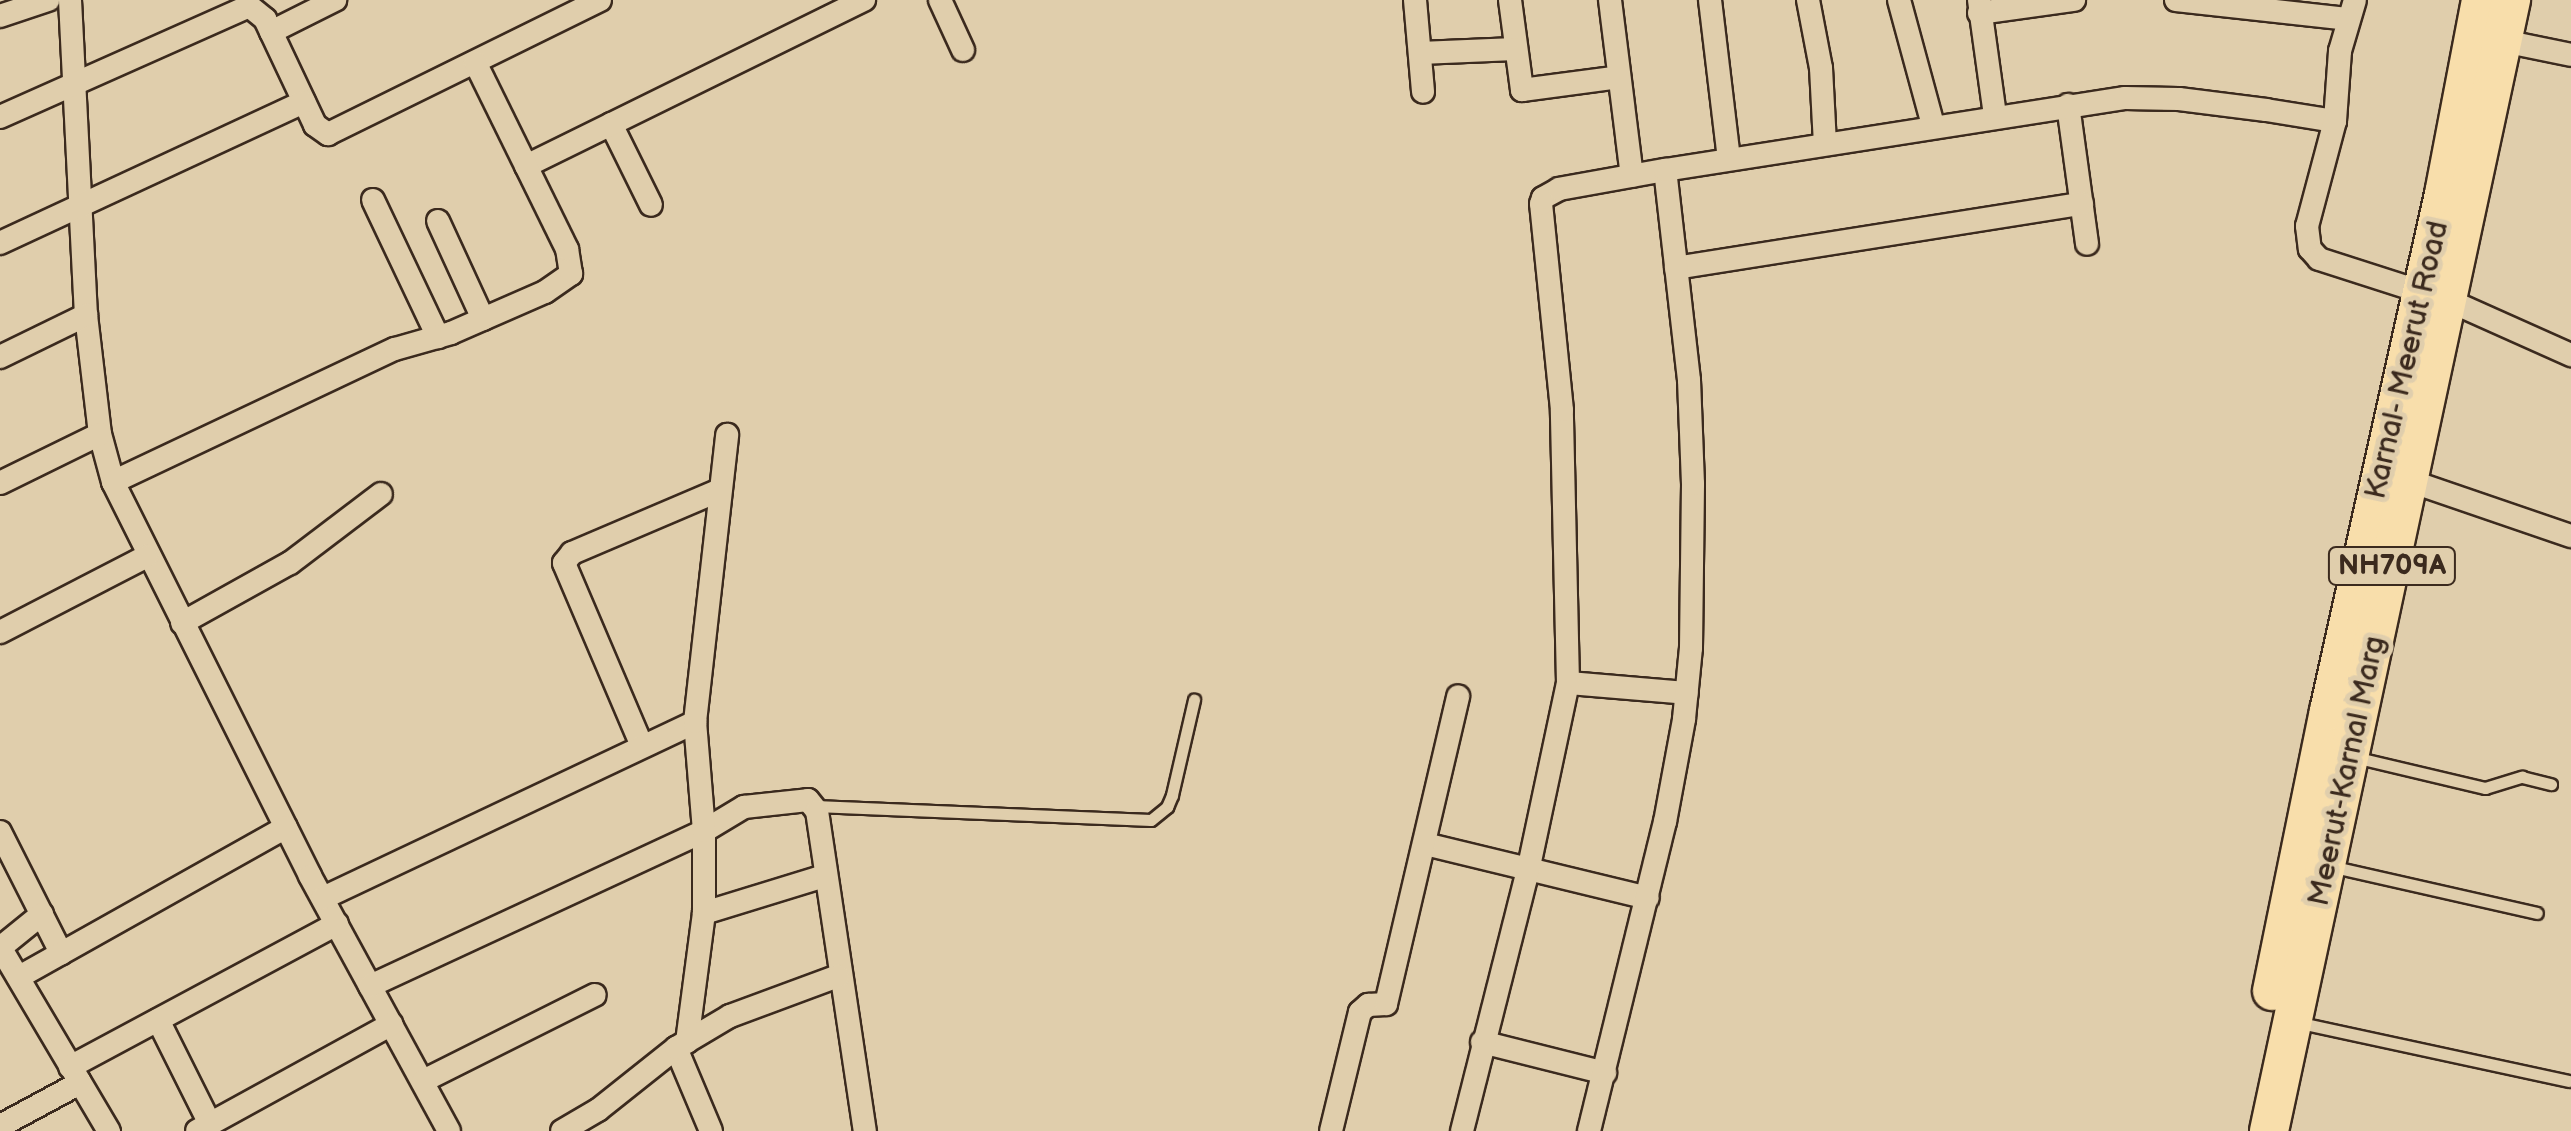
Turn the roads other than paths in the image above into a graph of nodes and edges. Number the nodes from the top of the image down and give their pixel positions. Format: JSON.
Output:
{"nodes":[{"id":1,"x":48,"y":0,"type":"edge"},
{"id":2,"x":70,"y":0,"type":"edge"},
{"id":3,"x":335,"y":0,"type":"edge"},
{"id":4,"x":600,"y":0,"type":"edge"},
{"id":5,"x":864,"y":0,"type":"edge"},
{"id":6,"x":940,"y":0,"type":"edge"},
{"id":7,"x":1414,"y":0,"type":"edge"},
{"id":8,"x":1510,"y":0,"type":"edge"},
{"id":9,"x":1610,"y":0,"type":"edge"},
{"id":10,"x":1710,"y":0,"type":"edge"},
{"id":11,"x":1808,"y":0,"type":"edge"},
{"id":12,"x":1899,"y":0,"type":"edge"},
{"id":13,"x":2074,"y":0,"type":"edge"},
{"id":14,"x":2176,"y":0,"type":"edge"},
{"id":15,"x":2481,"y":0,"type":"edge"},
{"id":16,"x":2511,"y":0,"type":"edge"},
{"id":17,"x":1979,"y":6,"type":"edge"},
{"id":18,"x":2351,"y":10,"type":"edge"},
{"id":19,"x":0,"y":16,"type":"edge"},
{"id":20,"x":271,"y":32,"type":"junction"},
{"id":21,"x":2503,"y":40,"type":"junction"},
{"id":22,"x":1515,"y":49,"type":"junction"},
{"id":23,"x":962,"y":50,"type":"dead end"},
{"id":24,"x":1420,"y":53,"type":"junction"},
{"id":25,"x":2571,"y":55,"type":"edge"},
{"id":26,"x":475,"y":62,"type":"junction"},
{"id":27,"x":1619,"y":77,"type":"junction"},
{"id":28,"x":76,"y":80,"type":"junction"},
{"id":29,"x":1423,"y":92,"type":"dead end"},
{"id":30,"x":304,"y":102,"type":"junction"},
{"id":31,"x":2068,"y":104,"type":"junction"},
{"id":32,"x":1995,"y":116,"type":"junction"},
{"id":33,"x":0,"y":117,"type":"edge"},
{"id":34,"x":2335,"y":122,"type":"junction"},
{"id":35,"x":611,"y":124,"type":"junction"},
{"id":36,"x":1933,"y":125,"type":"junction"},
{"id":37,"x":1825,"y":144,"type":"junction"},
{"id":38,"x":1729,"y":159,"type":"junction"},
{"id":39,"x":526,"y":166,"type":"junction"},
{"id":40,"x":1666,"y":170,"type":"junction"},
{"id":41,"x":1632,"y":176,"type":"junction"},
{"id":42,"x":373,"y":200,"type":"dead end"},
{"id":43,"x":2082,"y":204,"type":"junction"},
{"id":44,"x":77,"y":205,"type":"junction"},
{"id":45,"x":650,"y":205,"type":"dead end"},
{"id":46,"x":438,"y":221,"type":"dead end"},
{"id":47,"x":0,"y":243,"type":"edge"},
{"id":48,"x":2088,"y":244,"type":"dead end"},
{"id":49,"x":1676,"y":268,"type":"junction"},
{"id":50,"x":2436,"y":296,"type":"junction"},
{"id":51,"x":86,"y":315,"type":"junction"},
{"id":52,"x":484,"y":319,"type":"junction"},
{"id":53,"x":438,"y":336,"type":"junction"},
{"id":54,"x":2571,"y":355,"type":"edge"},
{"id":55,"x":0,"y":357,"type":"edge"},
{"id":56,"x":100,"y":434,"type":"junction"},
{"id":57,"x":726,"y":435,"type":"dead end"},
{"id":58,"x":2410,"y":481,"type":"junction"},
{"id":59,"x":114,"y":482,"type":"junction"},
{"id":60,"x":0,"y":483,"type":"edge"},
{"id":61,"x":720,"y":490,"type":"junction"},
{"id":62,"x":382,"y":494,"type":"dead end"},
{"id":63,"x":2571,"y":536,"type":"edge"},
{"id":64,"x":148,"y":556,"type":"junction"},
{"id":65,"x":182,"y":622,"type":"junction"},
{"id":66,"x":0,"y":632,"type":"edge"},
{"id":67,"x":1568,"y":683,"type":"junction"},
{"id":68,"x":1687,"y":693,"type":"junction"},
{"id":69,"x":1458,"y":696,"type":"dead end"},
{"id":70,"x":1194,"y":700,"type":"dead end"},
{"id":71,"x":694,"y":722,"type":"junction"},
{"id":72,"x":642,"y":746,"type":"junction"},
{"id":73,"x":2350,"y":756,"type":"junction"},
{"id":74,"x":2552,"y":784,"type":"dead end"},
{"id":75,"x":815,"y":806,"type":"junction"},
{"id":76,"x":286,"y":827,"type":"junction"},
{"id":77,"x":704,"y":831,"type":"junction"},
{"id":78,"x":0,"y":832,"type":"edge"},
{"id":79,"x":1426,"y":844,"type":"junction"},
{"id":80,"x":2326,"y":865,"type":"junction"},
{"id":81,"x":1528,"y":871,"type":"junction"},
{"id":82,"x":824,"y":876,"type":"junction"},
{"id":83,"x":323,"y":898,"type":"junction"},
{"id":84,"x":1648,"y":898,"type":"junction"},
{"id":85,"x":704,"y":912,"type":"junction"},
{"id":86,"x":2536,"y":913,"type":"dead end"},
{"id":87,"x":42,"y":914,"type":"junction"},
{"id":88,"x":337,"y":924,"type":"junction"},
{"id":89,"x":0,"y":948,"type":"edge"},
{"id":90,"x":62,"y":953,"type":"junction"},
{"id":91,"x":838,"y":976,"type":"junction"},
{"id":92,"x":19,"y":977,"type":"junction"},
{"id":93,"x":370,"y":986,"type":"junction"},
{"id":94,"x":596,"y":995,"type":"dead end"},
{"id":95,"x":158,"y":1020,"type":"junction"},
{"id":96,"x":2292,"y":1021,"type":"junction"},
{"id":97,"x":392,"y":1024,"type":"junction"},
{"id":98,"x":1482,"y":1042,"type":"junction"},
{"id":99,"x":682,"y":1045,"type":"junction"},
{"id":100,"x":1605,"y":1072,"type":"junction"},
{"id":101,"x":75,"y":1075,"type":"junction"},
{"id":102,"x":2570,"y":1080,"type":"edge"},
{"id":103,"x":423,"y":1081,"type":"junction"},
{"id":104,"x":0,"y":1126,"type":"edge"},
{"id":105,"x":203,"y":1128,"type":"edge"},
{"id":106,"x":441,"y":1128,"type":"edge"},
{"id":107,"x":2262,"y":1128,"type":"edge"},
{"id":108,"x":109,"y":1131,"type":"edge"},
{"id":109,"x":562,"y":1131,"type":"edge"},
{"id":110,"x":711,"y":1131,"type":"edge"},
{"id":111,"x":865,"y":1131,"type":"edge"},
{"id":112,"x":1331,"y":1131,"type":"edge"},
{"id":113,"x":1462,"y":1131,"type":"edge"},
{"id":114,"x":1589,"y":1131,"type":"edge"}],
"edges":[{"from":1,"to":19,"type":"street"},
{"from":2,"to":28,"type":"street"},
{"from":3,"to":20,"type":"street"},
{"from":4,"to":26,"type":"street"},
{"from":5,"to":35,"type":"street"},
{"from":6,"to":23,"type":"street"},
{"from":7,"to":24,"type":"street"},
{"from":8,"to":22,"type":"street"},
{"from":9,"to":27,"type":"street"},
{"from":10,"to":38,"type":"street"},
{"from":11,"to":37,"type":"street"},
{"from":12,"to":36,"type":"street"},
{"from":13,"to":17,"type":"street"},
{"from":14,"to":18,"type":"street"},
{"from":15,"to":50,"type":"highway","name":"Karnal- Meerut Road","number":"NH709A"},
{"from":16,"to":21,"type":"highway","name":"Meerut-Karnal Marg","number":"NH709A"},
{"from":17,"to":32,"type":"street"},
{"from":18,"to":34,"type":"street"},
{"from":20,"to":28,"type":"street"},
{"from":20,"to":30,"type":"street"},
{"from":21,"to":25,"type":"street"},
{"from":21,"to":50,"type":"highway","name":"Meerut-Karnal Marg","number":"NH709A"},
{"from":22,"to":24,"type":"street"},
{"from":22,"to":27,"type":"street"},
{"from":24,"to":29,"type":"street"},
{"from":26,"to":30,"type":"street"},
{"from":26,"to":39,"type":"street"},
{"from":27,"to":41,"type":"street"},
{"from":28,"to":33,"type":"street"},
{"from":28,"to":44,"type":"street"},
{"from":30,"to":44,"type":"street"},
{"from":31,"to":32,"type":"street"},
{"from":31,"to":34,"type":"street"},
{"from":31,"to":43,"type":"street"},
{"from":32,"to":36,"type":"street"},
{"from":34,"to":50,"type":"street"},
{"from":35,"to":39,"type":"street"},
{"from":35,"to":45,"type":"street"},
{"from":36,"to":37,"type":"street"},
{"from":37,"to":38,"type":"street"},
{"from":38,"to":40,"type":"street"},
{"from":39,"to":52,"type":"street"},
{"from":40,"to":41,"type":"street"},
{"from":40,"to":49,"type":"street"},
{"from":41,"to":67,"type":"street"},
{"from":42,"to":53,"type":"street"},
{"from":43,"to":48,"type":"street"},
{"from":43,"to":49,"type":"street"},
{"from":44,"to":47,"type":"street"},
{"from":44,"to":51,"type":"street"},
{"from":46,"to":52,"type":"street"},
{"from":49,"to":68,"type":"street"},
{"from":50,"to":54,"type":"street"},
{"from":50,"to":58,"type":"highway","name":"Meerut-Karnal Marg","number":"NH709A"},
{"from":50,"to":107,"type":"highway","name":"Karnal- Meerut Road","number":"NH709A"},
{"from":51,"to":55,"type":"street"},
{"from":51,"to":56,"type":"street"},
{"from":52,"to":53,"type":"street"},
{"from":53,"to":59,"type":"street"},
{"from":56,"to":59,"type":"street"},
{"from":56,"to":60,"type":"street"},
{"from":57,"to":61,"type":"street"},
{"from":58,"to":63,"type":"street"},
{"from":58,"to":73,"type":"highway","name":"Meerut-Karnal Marg","number":"NH709A"},
{"from":59,"to":64,"type":"street"},
{"from":61,"to":71,"type":"street"},
{"from":61,"to":72,"type":"street"},
{"from":62,"to":65,"type":"street"},
{"from":64,"to":65,"type":"street"},
{"from":64,"to":66,"type":"street"},
{"from":65,"to":76,"type":"street"},
{"from":67,"to":68,"type":"street"},
{"from":67,"to":81,"type":"street"},
{"from":68,"to":84,"type":"street"},
{"from":69,"to":79,"type":"street"},
{"from":70,"to":75,"type":"lane"},
{"from":71,"to":72,"type":"street"},
{"from":71,"to":77,"type":"street"},
{"from":72,"to":83,"type":"street"},
{"from":73,"to":74,"type":"lane"},
{"from":73,"to":80,"type":"highway","name":"Meerut-Karnal Marg","number":"NH709A"},
{"from":75,"to":77,"type":"street"},
{"from":75,"to":82,"type":"street"},
{"from":76,"to":83,"type":"street"},
{"from":76,"to":90,"type":"street"},
{"from":77,"to":85,"type":"street"},
{"from":77,"to":93,"type":"street"},
{"from":78,"to":87,"type":"street"},
{"from":79,"to":81,"type":"street"},
{"from":79,"to":112,"type":"street"},
{"from":80,"to":86,"type":"lane"},
{"from":80,"to":96,"type":"highway","name":"Meerut-Karnal Marg","number":"NH709A"},
{"from":81,"to":84,"type":"street"},
{"from":81,"to":98,"type":"street"},
{"from":82,"to":85,"type":"street"},
{"from":82,"to":91,"type":"street"},
{"from":83,"to":88,"type":"street"},
{"from":84,"to":100,"type":"street"},
{"from":85,"to":99,"type":"street"},
{"from":87,"to":89,"type":"street"},
{"from":87,"to":90,"type":"street"},
{"from":88,"to":93,"type":"street"},
{"from":88,"to":95,"type":"street"},
{"from":89,"to":92,"type":"street"},
{"from":90,"to":92,"type":"street"},
{"from":91,"to":99,"type":"street"},
{"from":91,"to":111,"type":"street"},
{"from":92,"to":101,"type":"street"},
{"from":93,"to":97,"type":"street"},
{"from":94,"to":103,"type":"street"},
{"from":95,"to":101,"type":"street"},
{"from":95,"to":105,"type":"street"},
{"from":96,"to":102,"type":"lane"},
{"from":96,"to":107,"type":"highway","name":"Meerut-Karnal Marg","number":"NH709A"},
{"from":97,"to":103,"type":"street"},
{"from":97,"to":105,"type":"street"},
{"from":98,"to":100,"type":"street"},
{"from":98,"to":113,"type":"street"},
{"from":99,"to":109,"type":"street"},
{"from":99,"to":110,"type":"street"},
{"from":100,"to":114,"type":"street"},
{"from":101,"to":104,"type":"street"},
{"from":101,"to":108,"type":"street"},
{"from":103,"to":106,"type":"street"}]}
